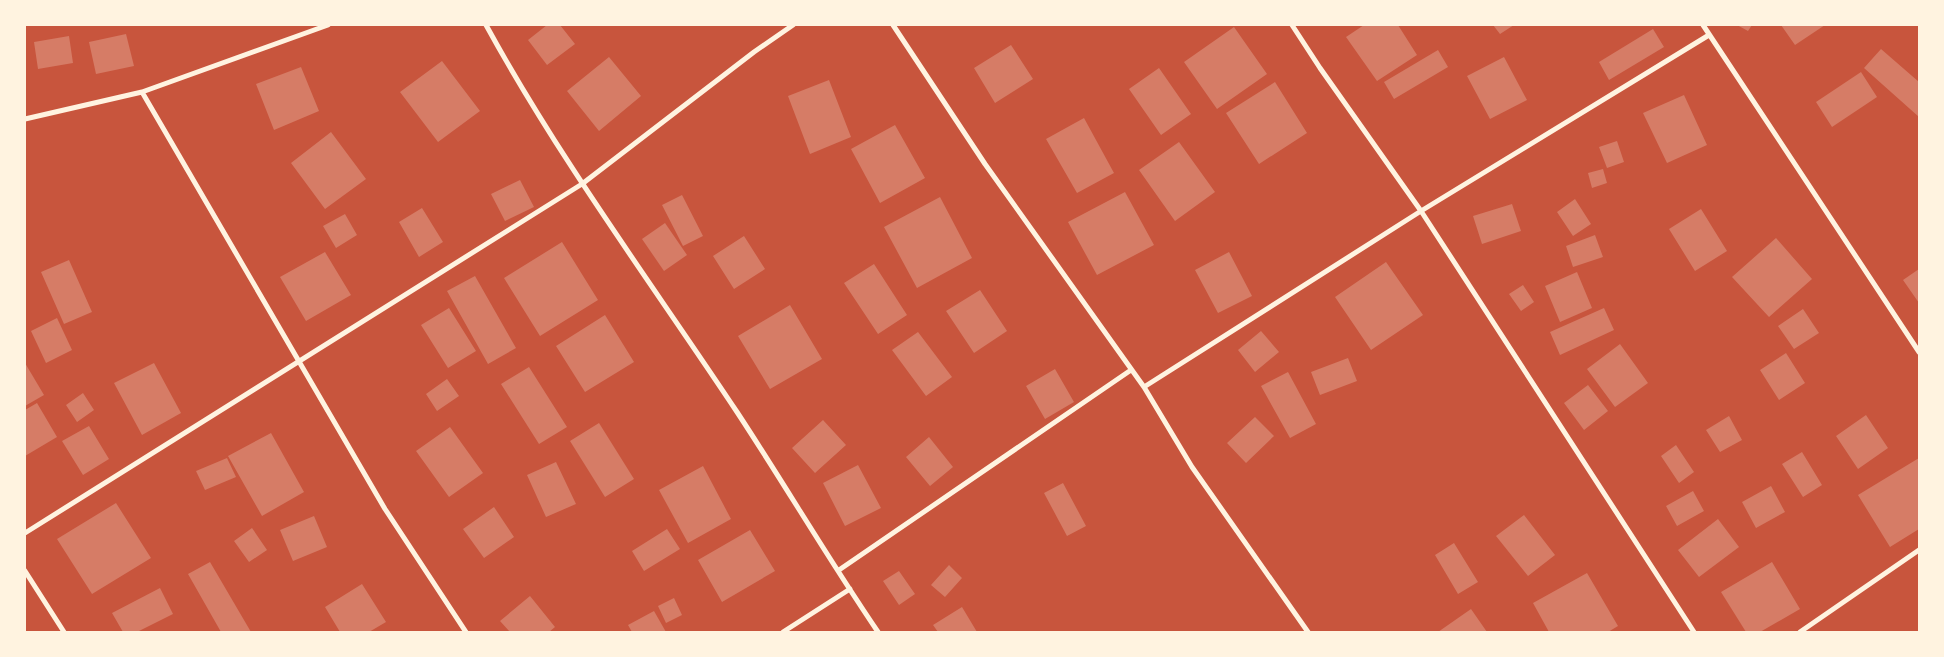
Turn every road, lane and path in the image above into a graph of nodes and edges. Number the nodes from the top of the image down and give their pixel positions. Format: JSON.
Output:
{"nodes":[{"id":1,"x":328,"y":25,"type":"edge"},
{"id":2,"x":486,"y":25,"type":"edge"},
{"id":3,"x":794,"y":25,"type":"edge"},
{"id":4,"x":893,"y":25,"type":"edge"},
{"id":5,"x":1292,"y":25,"type":"edge"},
{"id":6,"x":1703,"y":25,"type":"edge"},
{"id":7,"x":1709,"y":35,"type":"junction"},
{"id":8,"x":142,"y":92,"type":"junction"},
{"id":9,"x":25,"y":119,"type":"edge"},
{"id":10,"x":582,"y":184,"type":"junction"},
{"id":11,"x":1421,"y":211,"type":"junction"},
{"id":12,"x":1919,"y":352,"type":"edge"},
{"id":13,"x":299,"y":362,"type":"junction"},
{"id":14,"x":1131,"y":370,"type":"junction"},
{"id":15,"x":1144,"y":387,"type":"junction"},
{"id":16,"x":25,"y":533,"type":"edge"},
{"id":17,"x":1919,"y":550,"type":"edge"},
{"id":18,"x":839,"y":570,"type":"junction"},
{"id":19,"x":25,"y":571,"type":"edge"},
{"id":20,"x":850,"y":589,"type":"junction"},
{"id":21,"x":64,"y":632,"type":"edge"},
{"id":22,"x":466,"y":632,"type":"edge"},
{"id":23,"x":784,"y":632,"type":"edge"},
{"id":24,"x":878,"y":632,"type":"edge"},
{"id":25,"x":1308,"y":632,"type":"edge"},
{"id":26,"x":1694,"y":632,"type":"edge"},
{"id":27,"x":1800,"y":632,"type":"edge"}],
"edges":[{"from":1,"to":8,"type":"street"},
{"from":2,"to":10,"type":"street"},
{"from":3,"to":10,"type":"street"},
{"from":4,"to":14,"type":"street"},
{"from":5,"to":11,"type":"street"},
{"from":6,"to":7,"type":"street"},
{"from":7,"to":11,"type":"street"},
{"from":7,"to":12,"type":"street"},
{"from":8,"to":9,"type":"street"},
{"from":8,"to":13,"type":"street"},
{"from":10,"to":13,"type":"street"},
{"from":10,"to":18,"type":"street"},
{"from":11,"to":15,"type":"street"},
{"from":11,"to":26,"type":"street"},
{"from":13,"to":16,"type":"street"},
{"from":13,"to":22,"type":"street"},
{"from":14,"to":15,"type":"street"},
{"from":14,"to":18,"type":"street"},
{"from":15,"to":25,"type":"street"},
{"from":17,"to":27,"type":"street"},
{"from":18,"to":20,"type":"street"},
{"from":19,"to":21,"type":"street"},
{"from":20,"to":23,"type":"street"},
{"from":20,"to":24,"type":"street"}]}
